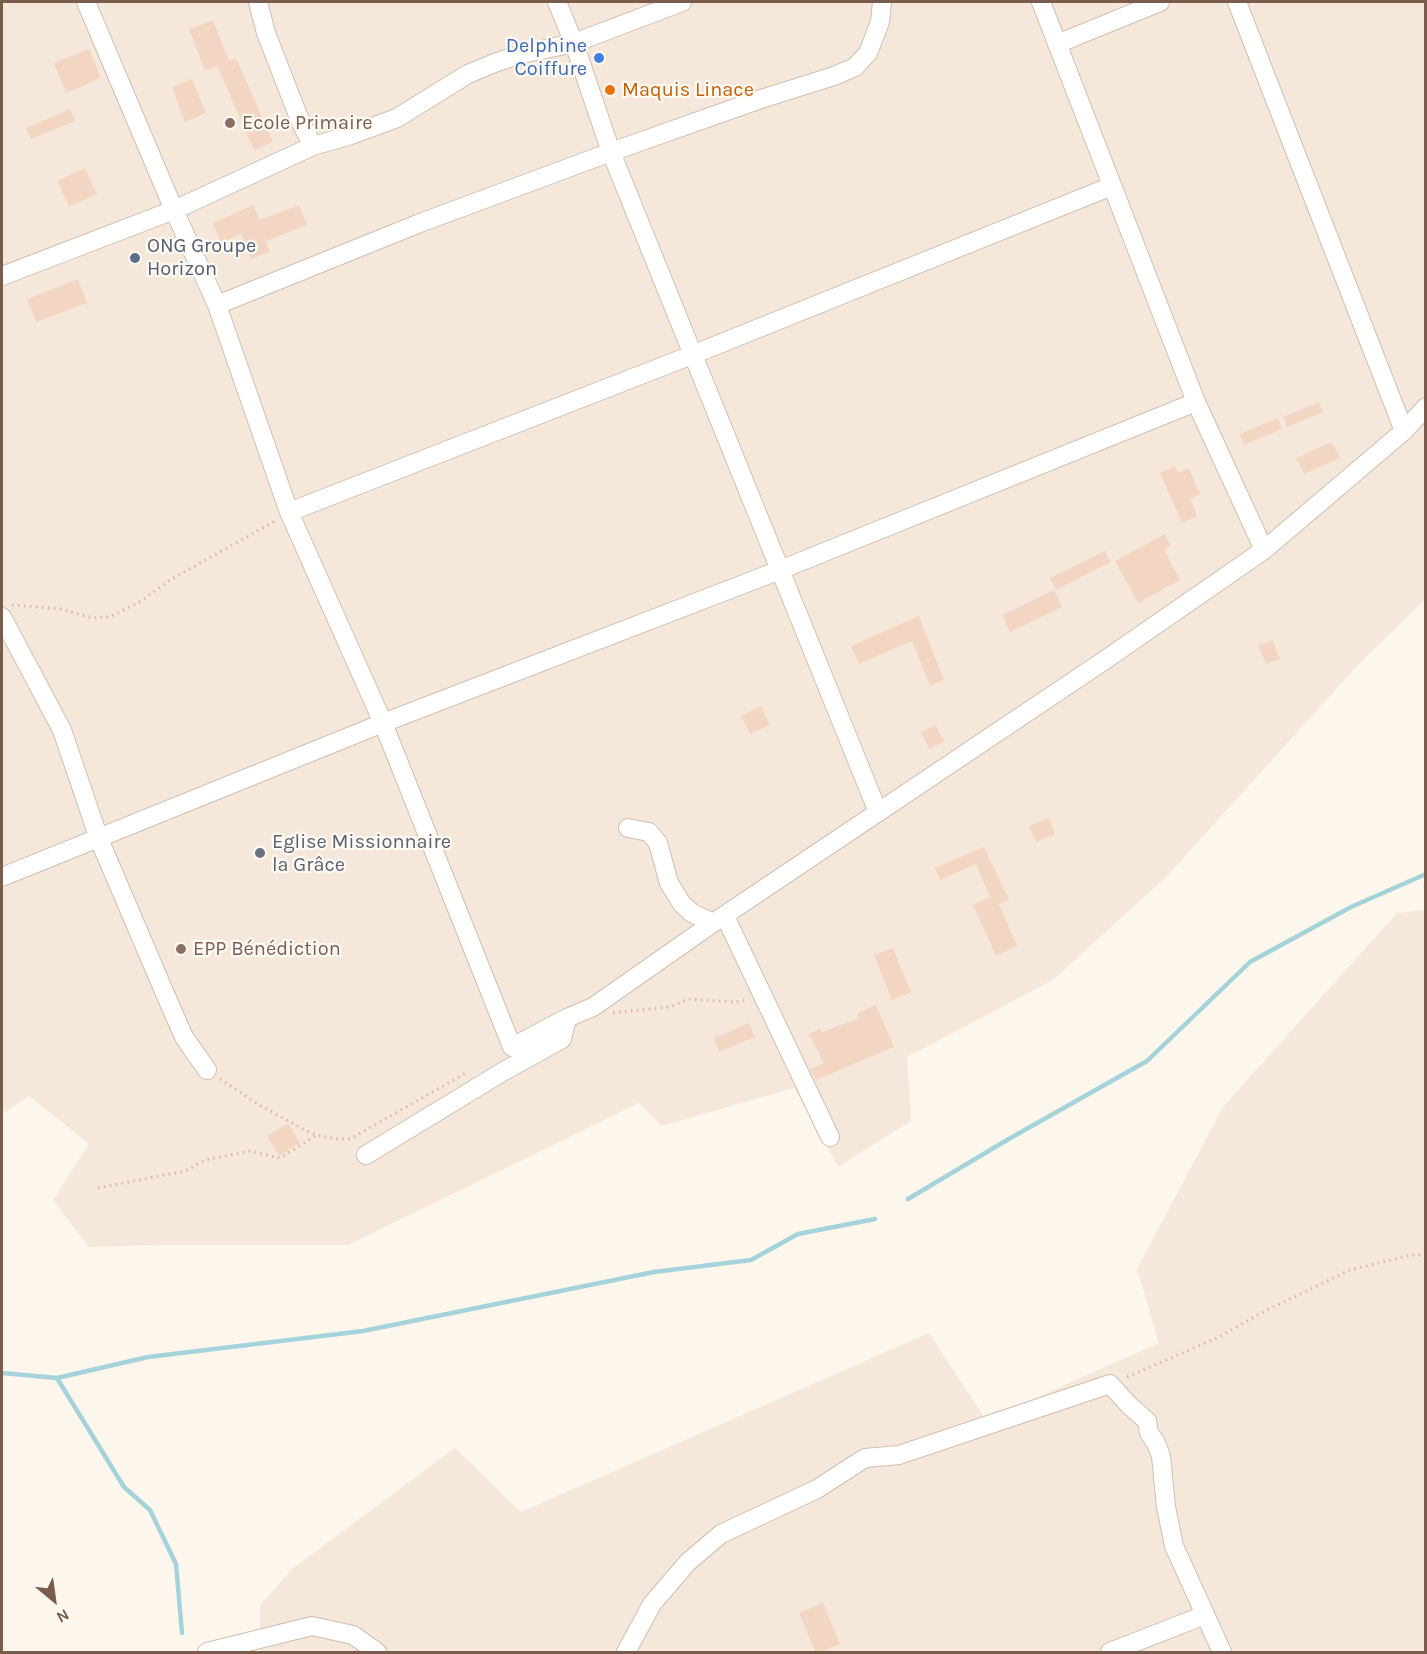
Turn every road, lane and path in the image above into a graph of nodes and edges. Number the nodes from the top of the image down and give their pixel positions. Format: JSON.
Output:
{"nodes":[{"id":1,"x":86,"y":2,"type":"edge"},
{"id":2,"x":258,"y":2,"type":"edge"},
{"id":3,"x":557,"y":2,"type":"edge"},
{"id":4,"x":682,"y":2,"type":"edge"},
{"id":5,"x":882,"y":2,"type":"edge"},
{"id":6,"x":1041,"y":2,"type":"edge"},
{"id":7,"x":1160,"y":2,"type":"edge"},
{"id":8,"x":1237,"y":2,"type":"edge"},
{"id":9,"x":574,"y":43,"type":"junction"},
{"id":10,"x":1057,"y":44,"type":"junction"},
{"id":11,"x":313,"y":146,"type":"junction"},
{"id":12,"x":611,"y":152,"type":"junction"},
{"id":13,"x":1112,"y":186,"type":"junction"},
{"id":14,"x":174,"y":210,"type":"junction"},
{"id":15,"x":2,"y":276,"type":"edge"},
{"id":16,"x":217,"y":305,"type":"junction"},
{"id":17,"x":692,"y":355,"type":"junction"},
{"id":18,"x":1196,"y":402,"type":"junction"},
{"id":19,"x":1425,"y":407,"type":"edge"},
{"id":20,"x":1404,"y":431,"type":"junction"},
{"id":21,"x":289,"y":512,"type":"junction"},
{"id":22,"x":1264,"y":550,"type":"junction"},
{"id":23,"x":780,"y":570,"type":"junction"},
{"id":24,"x":3,"y":611,"type":"edge"},
{"id":25,"x":383,"y":723,"type":"junction"},
{"id":26,"x":878,"y":812,"type":"junction"},
{"id":27,"x":628,"y":828,"type":"dead end"},
{"id":28,"x":99,"y":839,"type":"junction"},
{"id":29,"x":2,"y":877,"type":"edge"},
{"id":30,"x":719,"y":919,"type":"junction"},
{"id":31,"x":765,"y":997,"type":"junction"},
{"id":32,"x":593,"y":1007,"type":"junction"},
{"id":33,"x":567,"y":1018,"type":"junction"},
{"id":34,"x":207,"y":1070,"type":"joint"},
{"id":35,"x":471,"y":1070,"type":"dead end"},
{"id":36,"x":317,"y":1135,"type":"junction"},
{"id":37,"x":830,"y":1137,"type":"dead end"},
{"id":38,"x":366,"y":1155,"type":"dead end"},
{"id":39,"x":98,"y":1188,"type":"dead end"},
{"id":40,"x":1425,"y":1255,"type":"edge"},
{"id":41,"x":1110,"y":1384,"type":"junction"},
{"id":42,"x":1205,"y":1615,"type":"junction"},
{"id":43,"x":207,"y":1653,"type":"edge"},
{"id":44,"x":377,"y":1653,"type":"edge"},
{"id":45,"x":626,"y":1653,"type":"edge"},
{"id":46,"x":1110,"y":1653,"type":"edge"},
{"id":47,"x":1222,"y":1653,"type":"edge"}],
"edges":[{"from":1,"to":14,"type":"street"},
{"from":2,"to":11,"type":"street"},
{"from":3,"to":9,"type":"street"},
{"from":4,"to":9,"type":"street"},
{"from":5,"to":12,"type":"street"},
{"from":6,"to":10,"type":"street"},
{"from":7,"to":10,"type":"street"},
{"from":8,"to":20,"type":"street"},
{"from":9,"to":11,"type":"street"},
{"from":9,"to":12,"type":"street"},
{"from":10,"to":13,"type":"street"},
{"from":11,"to":14,"type":"street"},
{"from":12,"to":16,"type":"street"},
{"from":12,"to":17,"type":"street"},
{"from":13,"to":17,"type":"street"},
{"from":13,"to":18,"type":"street"},
{"from":14,"to":15,"type":"street"},
{"from":14,"to":16,"type":"street"},
{"from":16,"to":21,"type":"street"},
{"from":17,"to":21,"type":"street"},
{"from":17,"to":23,"type":"street"},
{"from":18,"to":22,"type":"street"},
{"from":18,"to":23,"type":"street"},
{"from":19,"to":20,"type":"street"},
{"from":20,"to":22,"type":"street"},
{"from":21,"to":24,"type":"path"},
{"from":21,"to":25,"type":"street"},
{"from":22,"to":26,"type":"street"},
{"from":23,"to":25,"type":"street"},
{"from":23,"to":26,"type":"street"},
{"from":24,"to":28,"type":"street"},
{"from":25,"to":28,"type":"street"},
{"from":25,"to":33,"type":"street"},
{"from":26,"to":30,"type":"street"},
{"from":27,"to":30,"type":"street"},
{"from":28,"to":29,"type":"street"},
{"from":28,"to":34,"type":"street"},
{"from":30,"to":31,"type":"street"},
{"from":30,"to":32,"type":"street"},
{"from":31,"to":32,"type":"path"},
{"from":31,"to":37,"type":"street"},
{"from":32,"to":33,"type":"street"},
{"from":33,"to":38,"type":"street"},
{"from":34,"to":36,"type":"path"},
{"from":35,"to":36,"type":"path"},
{"from":36,"to":39,"type":"path"},
{"from":40,"to":41,"type":"path"},
{"from":41,"to":42,"type":"street"},
{"from":41,"to":45,"type":"street"},
{"from":42,"to":46,"type":"street"},
{"from":42,"to":47,"type":"street"},
{"from":43,"to":44,"type":"street"}]}
